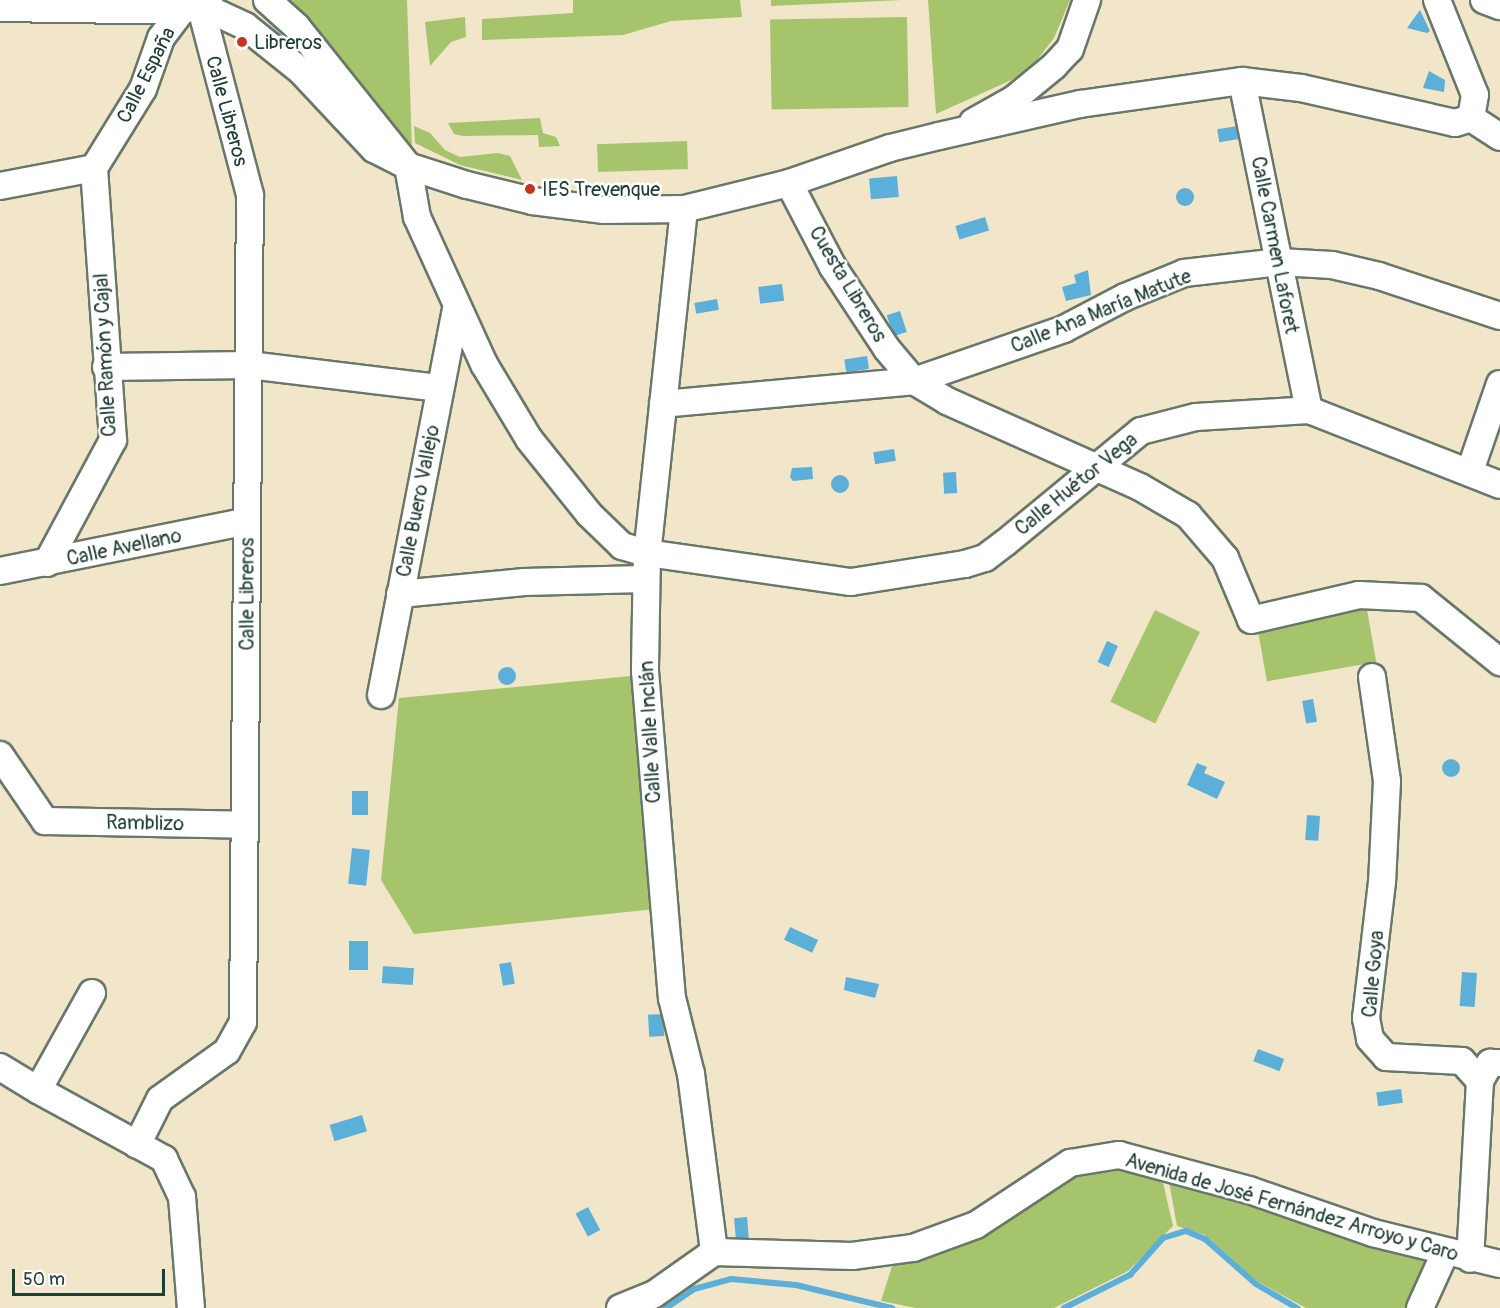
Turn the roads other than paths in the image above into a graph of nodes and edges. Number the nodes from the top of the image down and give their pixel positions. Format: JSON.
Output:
{"nodes":[{"id":1,"x":267,"y":0,"type":"edge"},
{"id":2,"x":1087,"y":0,"type":"edge"},
{"id":3,"x":1437,"y":0,"type":"edge"},
{"id":4,"x":1484,"y":0,"type":"edge"},
{"id":5,"x":198,"y":3,"type":"edge"},
{"id":6,"x":1500,"y":7,"type":"edge"},
{"id":7,"x":0,"y":8,"type":"edge"},
{"id":8,"x":1070,"y":49,"type":"junction"},
{"id":9,"x":1242,"y":81,"type":"junction"},
{"id":10,"x":1080,"y":104,"type":"junction"},
{"id":11,"x":1471,"y":118,"type":"junction"},
{"id":12,"x":939,"y":136,"type":"junction"},
{"id":13,"x":1500,"y":137,"type":"edge"},
{"id":14,"x":408,"y":166,"type":"junction"},
{"id":15,"x":94,"y":168,"type":"junction"},
{"id":16,"x":789,"y":183,"type":"junction"},
{"id":17,"x":0,"y":186,"type":"edge"},
{"id":18,"x":684,"y":209,"type":"junction"},
{"id":19,"x":1279,"y":262,"type":"junction"},
{"id":20,"x":456,"y":308,"type":"junction"},
{"id":21,"x":1500,"y":316,"type":"edge"},
{"id":22,"x":249,"y":365,"type":"junction"},
{"id":23,"x":106,"y":367,"type":"junction"},
{"id":24,"x":914,"y":381,"type":"junction"},
{"id":25,"x":1500,"y":384,"type":"edge"},
{"id":26,"x":440,"y":388,"type":"junction"},
{"id":27,"x":663,"y":404,"type":"junction"},
{"id":28,"x":1309,"y":410,"type":"junction"},
{"id":29,"x":1098,"y":467,"type":"junction"},
{"id":30,"x":1470,"y":471,"type":"junction"},
{"id":31,"x":1500,"y":485,"type":"edge"},
{"id":32,"x":247,"y":521,"type":"junction"},
{"id":33,"x":647,"y":553,"type":"junction"},
{"id":34,"x":47,"y":562,"type":"junction"},
{"id":35,"x":0,"y":571,"type":"edge"},
{"id":36,"x":645,"y":579,"type":"junction"},
{"id":37,"x":400,"y":594,"type":"junction"},
{"id":38,"x":1500,"y":662,"type":"edge"},
{"id":39,"x":1372,"y":677,"type":"dead end"},
{"id":40,"x":381,"y":695,"type":"dead end"},
{"id":41,"x":0,"y":755,"type":"edge"},
{"id":42,"x":245,"y":825,"type":"junction"},
{"id":43,"x":92,"y":993,"type":"dead end"},
{"id":44,"x":1500,"y":1063,"type":"edge"},
{"id":45,"x":0,"y":1067,"type":"edge"},
{"id":46,"x":1480,"y":1081,"type":"junction"},
{"id":47,"x":38,"y":1090,"type":"junction"},
{"id":48,"x":137,"y":1145,"type":"junction"},
{"id":49,"x":714,"y":1252,"type":"junction"},
{"id":50,"x":1445,"y":1253,"type":"junction"},
{"id":51,"x":1470,"y":1259,"type":"junction"},
{"id":52,"x":1500,"y":1264,"type":"edge"},
{"id":53,"x":191,"y":1308,"type":"edge"},
{"id":54,"x":620,"y":1308,"type":"edge"},
{"id":55,"x":1420,"y":1308,"type":"edge"}],
"edges":[{"from":1,"to":14,"type":"street"},
{"from":2,"to":8,"type":"street"},
{"from":3,"to":11,"type":"street"},
{"from":4,"to":6,"type":"street"},
{"from":5,"to":7,"type":"street"},
{"from":5,"to":14,"type":"street"},
{"from":5,"to":15,"type":"street","name":"Calle España"},
{"from":5,"to":22,"type":"street","name":"Calle Libreros"},
{"from":8,"to":10,"type":"street"},
{"from":8,"to":12,"type":"street"},
{"from":9,"to":10,"type":"street"},
{"from":9,"to":11,"type":"street"},
{"from":9,"to":19,"type":"street","name":"Calle Carmen Laforet"},
{"from":10,"to":12,"type":"street"},
{"from":11,"to":13,"type":"street"},
{"from":12,"to":16,"type":"street"},
{"from":14,"to":18,"type":"street"},
{"from":14,"to":20,"type":"street","name":"Calle Huétor Vega"},
{"from":15,"to":17,"type":"street"},
{"from":15,"to":23,"type":"street","name":"Calle Ramón y Cajal"},
{"from":16,"to":18,"type":"street"},
{"from":16,"to":24,"type":"street","name":"Cuesta Libreros"},
{"from":18,"to":27,"type":"street","name":"Calle Valle Inclán"},
{"from":19,"to":21,"type":"street","name":"Calle Ana María Matute"},
{"from":19,"to":24,"type":"street","name":"Calle Ana María Matute"},
{"from":19,"to":28,"type":"street","name":"Calle Carmen Laforet"},
{"from":20,"to":26,"type":"street","name":"Calle Buero Vallejo"},
{"from":20,"to":33,"type":"street","name":"Calle Huétor Vega"},
{"from":22,"to":23,"type":"street"},
{"from":22,"to":26,"type":"street"},
{"from":22,"to":32,"type":"street","name":"Calle Libreros"},
{"from":23,"to":34,"type":"street","name":"Calle Ramón y Cajal"},
{"from":24,"to":27,"type":"street","name":"Calle Ana María Matute"},
{"from":24,"to":29,"type":"street","name":"Cuesta Libreros"},
{"from":25,"to":30,"type":"street"},
{"from":26,"to":37,"type":"street","name":"Calle Buero Vallejo"},
{"from":27,"to":33,"type":"street","name":"Calle Valle Inclán"},
{"from":28,"to":29,"type":"street","name":"Calle Huétor Vega"},
{"from":28,"to":30,"type":"street","name":"Calle Huétor Vega"},
{"from":29,"to":33,"type":"street","name":"Calle Huétor Vega"},
{"from":29,"to":38,"type":"street","name":"Cuesta Libreros"},
{"from":30,"to":31,"type":"street","name":"Calle Huétor Vega"},
{"from":32,"to":34,"type":"street","name":"Calle Avellano"},
{"from":32,"to":42,"type":"street","name":"Calle Libreros"},
{"from":33,"to":36,"type":"street","name":"Calle Valle Inclán"},
{"from":34,"to":35,"type":"street","name":"Calle Avellano"},
{"from":36,"to":37,"type":"street"},
{"from":36,"to":49,"type":"street","name":"Calle Valle Inclán"},
{"from":37,"to":40,"type":"street","name":"Calle Buero Vallejo"},
{"from":39,"to":46,"type":"street","name":"Calle Goya"},
{"from":41,"to":42,"type":"street","name":"Ramblizo"},
{"from":42,"to":48,"type":"street","name":"Calle Libreros"},
{"from":43,"to":47,"type":"street"},
{"from":44,"to":46,"type":"street"},
{"from":45,"to":47,"type":"street"},
{"from":46,"to":51,"type":"street"},
{"from":47,"to":48,"type":"street"},
{"from":48,"to":53,"type":"street"},
{"from":49,"to":50,"type":"street","name":"Avenida de José Fernández Arroyo y Caro"},
{"from":49,"to":54,"type":"street"},
{"from":50,"to":51,"type":"street","name":"Avenida de José Fernández Arroyo y Caro"},
{"from":50,"to":55,"type":"street"},
{"from":51,"to":52,"type":"street","name":"Avenida de José Fernández Arroyo y Caro"}]}
